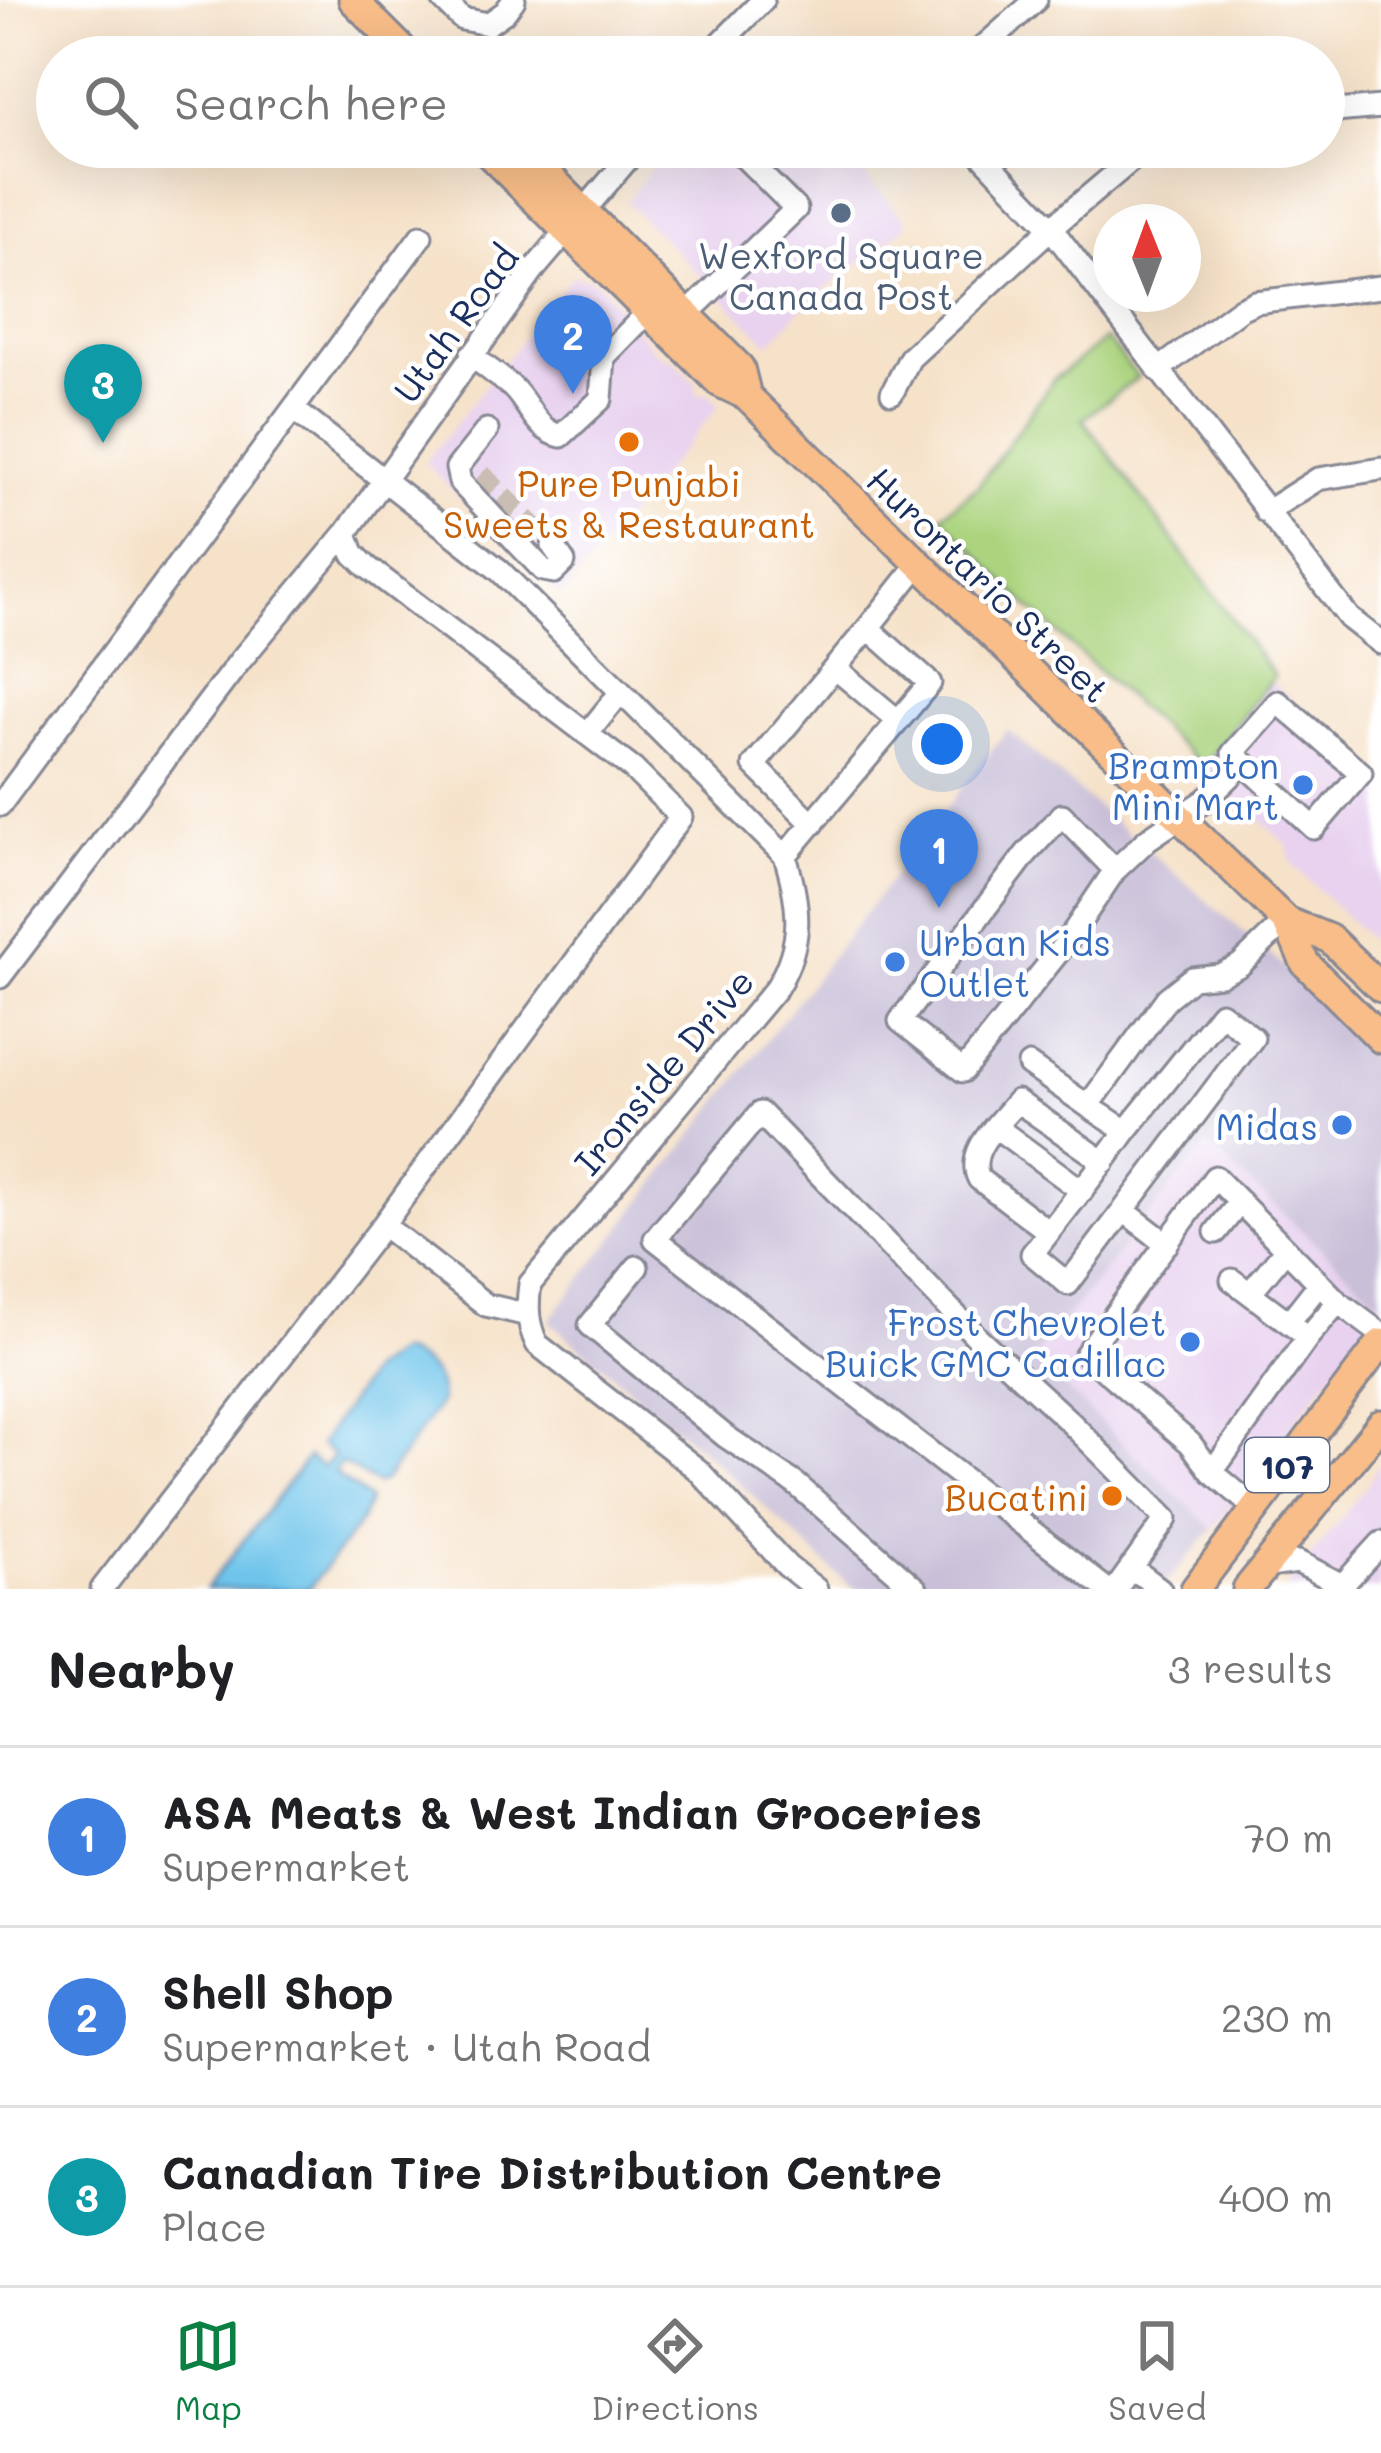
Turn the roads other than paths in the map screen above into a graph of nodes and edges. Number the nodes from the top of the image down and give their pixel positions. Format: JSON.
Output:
{"nodes":[{"id":1,"x":353,"y":0,"type":"edge"},
{"id":2,"x":443,"y":0,"type":"edge"},
{"id":3,"x":514,"y":0,"type":"edge"},
{"id":4,"x":763,"y":0,"type":"edge"},
{"id":5,"x":1036,"y":0,"type":"edge"},
{"id":6,"x":389,"y":36,"type":"edge"},
{"id":7,"x":727,"y":36,"type":"edge"},
{"id":8,"x":996,"y":36,"type":"edge"},
{"id":9,"x":1381,"y":107,"type":"edge"},
{"id":10,"x":1345,"y":110,"type":"edge"},
{"id":11,"x":508,"y":168,"type":"edge"},
{"id":12,"x":536,"y":168,"type":"edge"},
{"id":13,"x":621,"y":168,"type":"edge"},
{"id":14,"x":755,"y":168,"type":"edge"},
{"id":15,"x":994,"y":168,"type":"edge"},
{"id":16,"x":1122,"y":168,"type":"edge"},
{"id":17,"x":576,"y":222,"type":"junction"},
{"id":18,"x":1051,"y":228,"type":"junction"},
{"id":19,"x":421,"y":236,"type":"dead end"},
{"id":20,"x":1381,"y":287,"type":"edge"},
{"id":21,"x":647,"y":312,"type":"junction"},
{"id":22,"x":687,"y":314,"type":"junction"},
{"id":23,"x":471,"y":355,"type":"junction"},
{"id":24,"x":1159,"y":370,"type":"junction"},
{"id":25,"x":892,"y":393,"type":"dead end"},
{"id":26,"x":747,"y":397,"type":"junction"},
{"id":27,"x":293,"y":409,"type":"junction"},
{"id":28,"x":1381,"y":469,"type":"edge"},
{"id":29,"x":481,"y":474,"type":"tunnel mouth"},
{"id":30,"x":385,"y":478,"type":"junction"},
{"id":31,"x":1266,"y":512,"type":"junction"},
{"id":32,"x":346,"y":533,"type":"junction"},
{"id":33,"x":553,"y":546,"type":"dead end"},
{"id":34,"x":918,"y":565,"type":"junction"},
{"id":35,"x":868,"y":628,"type":"junction"},
{"id":36,"x":1381,"y":643,"type":"edge"},
{"id":37,"x":836,"y":668,"type":"junction"},
{"id":38,"x":621,"y":692,"type":"junction"},
{"id":39,"x":897,"y":720,"type":"junction"},
{"id":40,"x":587,"y":734,"type":"junction"},
{"id":41,"x":1244,"y":763,"type":"junction"},
{"id":42,"x":0,"y":805,"type":"edge"},
{"id":43,"x":1179,"y":818,"type":"junction"},
{"id":44,"x":812,"y":824,"type":"junction"},
{"id":45,"x":785,"y":856,"type":"junction"},
{"id":46,"x":1115,"y":870,"type":"junction"},
{"id":47,"x":1286,"y":921,"type":"junction"},
{"id":48,"x":0,"y":977,"type":"edge"},
{"id":49,"x":1381,"y":988,"type":"edge"},
{"id":50,"x":1381,"y":1039,"type":"edge"},
{"id":51,"x":1029,"y":1065,"type":"dead end"},
{"id":52,"x":1088,"y":1106,"type":"junction"},
{"id":53,"x":997,"y":1128,"type":"junction"},
{"id":54,"x":1126,"y":1131,"type":"junction"},
{"id":55,"x":1103,"y":1162,"type":"junction"},
{"id":56,"x":1082,"y":1191,"type":"junction"},
{"id":57,"x":1240,"y":1202,"type":"junction"},
{"id":58,"x":1124,"y":1210,"type":"junction"},
{"id":59,"x":383,"y":1225,"type":"junction"},
{"id":60,"x":1048,"y":1232,"type":"junction"},
{"id":61,"x":1216,"y":1232,"type":"dead end"},
{"id":62,"x":1167,"y":1244,"type":"junction"},
{"id":63,"x":1286,"y":1249,"type":"junction"},
{"id":64,"x":637,"y":1267,"type":"dead end"},
{"id":65,"x":1319,"y":1283,"type":"junction"},
{"id":66,"x":1338,"y":1302,"type":"junction"},
{"id":67,"x":528,"y":1315,"type":"junction"},
{"id":68,"x":1289,"y":1322,"type":"junction"},
{"id":69,"x":1381,"y":1334,"type":"edge"},
{"id":70,"x":1308,"y":1336,"type":"junction"},
{"id":71,"x":1381,"y":1343,"type":"edge"},
{"id":72,"x":1381,"y":1424,"type":"edge"},
{"id":73,"x":721,"y":1432,"type":"junction"},
{"id":74,"x":698,"y":1470,"type":"junction"},
{"id":75,"x":1212,"y":1472,"type":"junction"},
{"id":76,"x":1255,"y":1508,"type":"junction"},
{"id":77,"x":1381,"y":1543,"type":"edge"},
{"id":78,"x":1131,"y":1567,"type":"junction"},
{"id":79,"x":1254,"y":1578,"type":"edge"},
{"id":80,"x":1341,"y":1587,"type":"edge"},
{"id":81,"x":102,"y":1589,"type":"edge"},
{"id":82,"x":816,"y":1589,"type":"edge"},
{"id":83,"x":916,"y":1589,"type":"edge"},
{"id":84,"x":1106,"y":1589,"type":"edge"},
{"id":85,"x":1116,"y":1589,"type":"edge"},
{"id":86,"x":1160,"y":1589,"type":"edge"},
{"id":87,"x":1195,"y":1589,"type":"edge"}],
"edges":[{"from":1,"to":6,"type":"main road"},
{"from":2,"to":3,"type":"street"},
{"from":4,"to":7,"type":"street"},
{"from":5,"to":8,"type":"street"},
{"from":9,"to":10,"type":"street"},
{"from":11,"to":17,"type":"main road","name":"Hurontario Street"},
{"from":12,"to":17,"type":"main road","name":"Hurontario Street"},
{"from":13,"to":17,"type":"street","name":"Utah Road"},
{"from":14,"to":22,"type":"street"},
{"from":15,"to":18,"type":"street"},
{"from":16,"to":18,"type":"street"},
{"from":17,"to":21,"type":"main road","name":"Hurontario Street"},
{"from":17,"to":22,"type":"main road","name":"Hurontario Street"},
{"from":17,"to":23,"type":"street","name":"Utah Road"},
{"from":18,"to":24,"type":"street"},
{"from":18,"to":25,"type":"street"},
{"from":19,"to":27,"type":"street"},
{"from":20,"to":24,"type":"street"},
{"from":21,"to":23,"type":"street"},
{"from":21,"to":26,"type":"main road","name":"Hurontario Street"},
{"from":22,"to":26,"type":"main road","name":"Hurontario Street"},
{"from":23,"to":30,"type":"street","name":"Utah Road"},
{"from":24,"to":31,"type":"street"},
{"from":26,"to":34,"type":"main road","name":"Hurontario Street"},
{"from":27,"to":30,"type":"street"},
{"from":27,"to":42,"type":"street"},
{"from":28,"to":31,"type":"street"},
{"from":29,"to":33,"type":"street"},
{"from":30,"to":32,"type":"street","name":"Utah Road"},
{"from":30,"to":38,"type":"street"},
{"from":31,"to":36,"type":"street"},
{"from":32,"to":40,"type":"street"},
{"from":32,"to":48,"type":"street","name":"Utah Road"},
{"from":34,"to":35,"type":"street"},
{"from":34,"to":43,"type":"main road","name":"Hurontario Street"},
{"from":35,"to":37,"type":"street"},
{"from":35,"to":39,"type":"street"},
{"from":37,"to":39,"type":"street"},
{"from":37,"to":44,"type":"street"},
{"from":38,"to":40,"type":"street"},
{"from":38,"to":45,"type":"street"},
{"from":39,"to":44,"type":"street"},
{"from":40,"to":59,"type":"street"},
{"from":41,"to":41,"type":"street"},
{"from":41,"to":43,"type":"street"},
{"from":43,"to":46,"type":"street"},
{"from":43,"to":47,"type":"main road","name":"Hurontario Street"},
{"from":44,"to":45,"type":"street"},
{"from":45,"to":67,"type":"street","name":"Ironside Drive"},
{"from":46,"to":46,"type":"street"},
{"from":47,"to":49,"type":"main road","name":"Hurontario Street"},
{"from":47,"to":50,"type":"main road","name":"Hurontario Street"},
{"from":47,"to":52,"type":"street"},
{"from":51,"to":52,"type":"street"},
{"from":52,"to":54,"type":"street"},
{"from":53,"to":55,"type":"street"},
{"from":53,"to":56,"type":"street"},
{"from":53,"to":60,"type":"street"},
{"from":54,"to":55,"type":"street"},
{"from":54,"to":58,"type":"street"},
{"from":55,"to":56,"type":"street"},
{"from":56,"to":60,"type":"street"},
{"from":57,"to":61,"type":"street"},
{"from":57,"to":62,"type":"street"},
{"from":57,"to":63,"type":"street"},
{"from":58,"to":60,"type":"street"},
{"from":58,"to":62,"type":"street"},
{"from":59,"to":67,"type":"street"},
{"from":59,"to":81,"type":"street"},
{"from":62,"to":75,"type":"street"},
{"from":63,"to":65,"type":"street"},
{"from":63,"to":68,"type":"street"},
{"from":64,"to":73,"type":"street"},
{"from":65,"to":66,"type":"street"},
{"from":65,"to":68,"type":"street"},
{"from":66,"to":69,"type":"street"},
{"from":66,"to":70,"type":"street"},
{"from":67,"to":74,"type":"street"},
{"from":68,"to":70,"type":"street"},
{"from":70,"to":75,"type":"street"},
{"from":71,"to":76,"type":"main road","number":"107"},
{"from":72,"to":79,"type":"main road","number":"107"},
{"from":73,"to":74,"type":"street"},
{"from":73,"to":83,"type":"street"},
{"from":74,"to":82,"type":"street"},
{"from":75,"to":76,"type":"street"},
{"from":76,"to":87,"type":"main road","number":"107"},
{"from":77,"to":80,"type":"street"},
{"from":78,"to":84,"type":"street"},
{"from":78,"to":85,"type":"street"},
{"from":78,"to":86,"type":"street"},
{"from":79,"to":80,"type":"street"}]}
